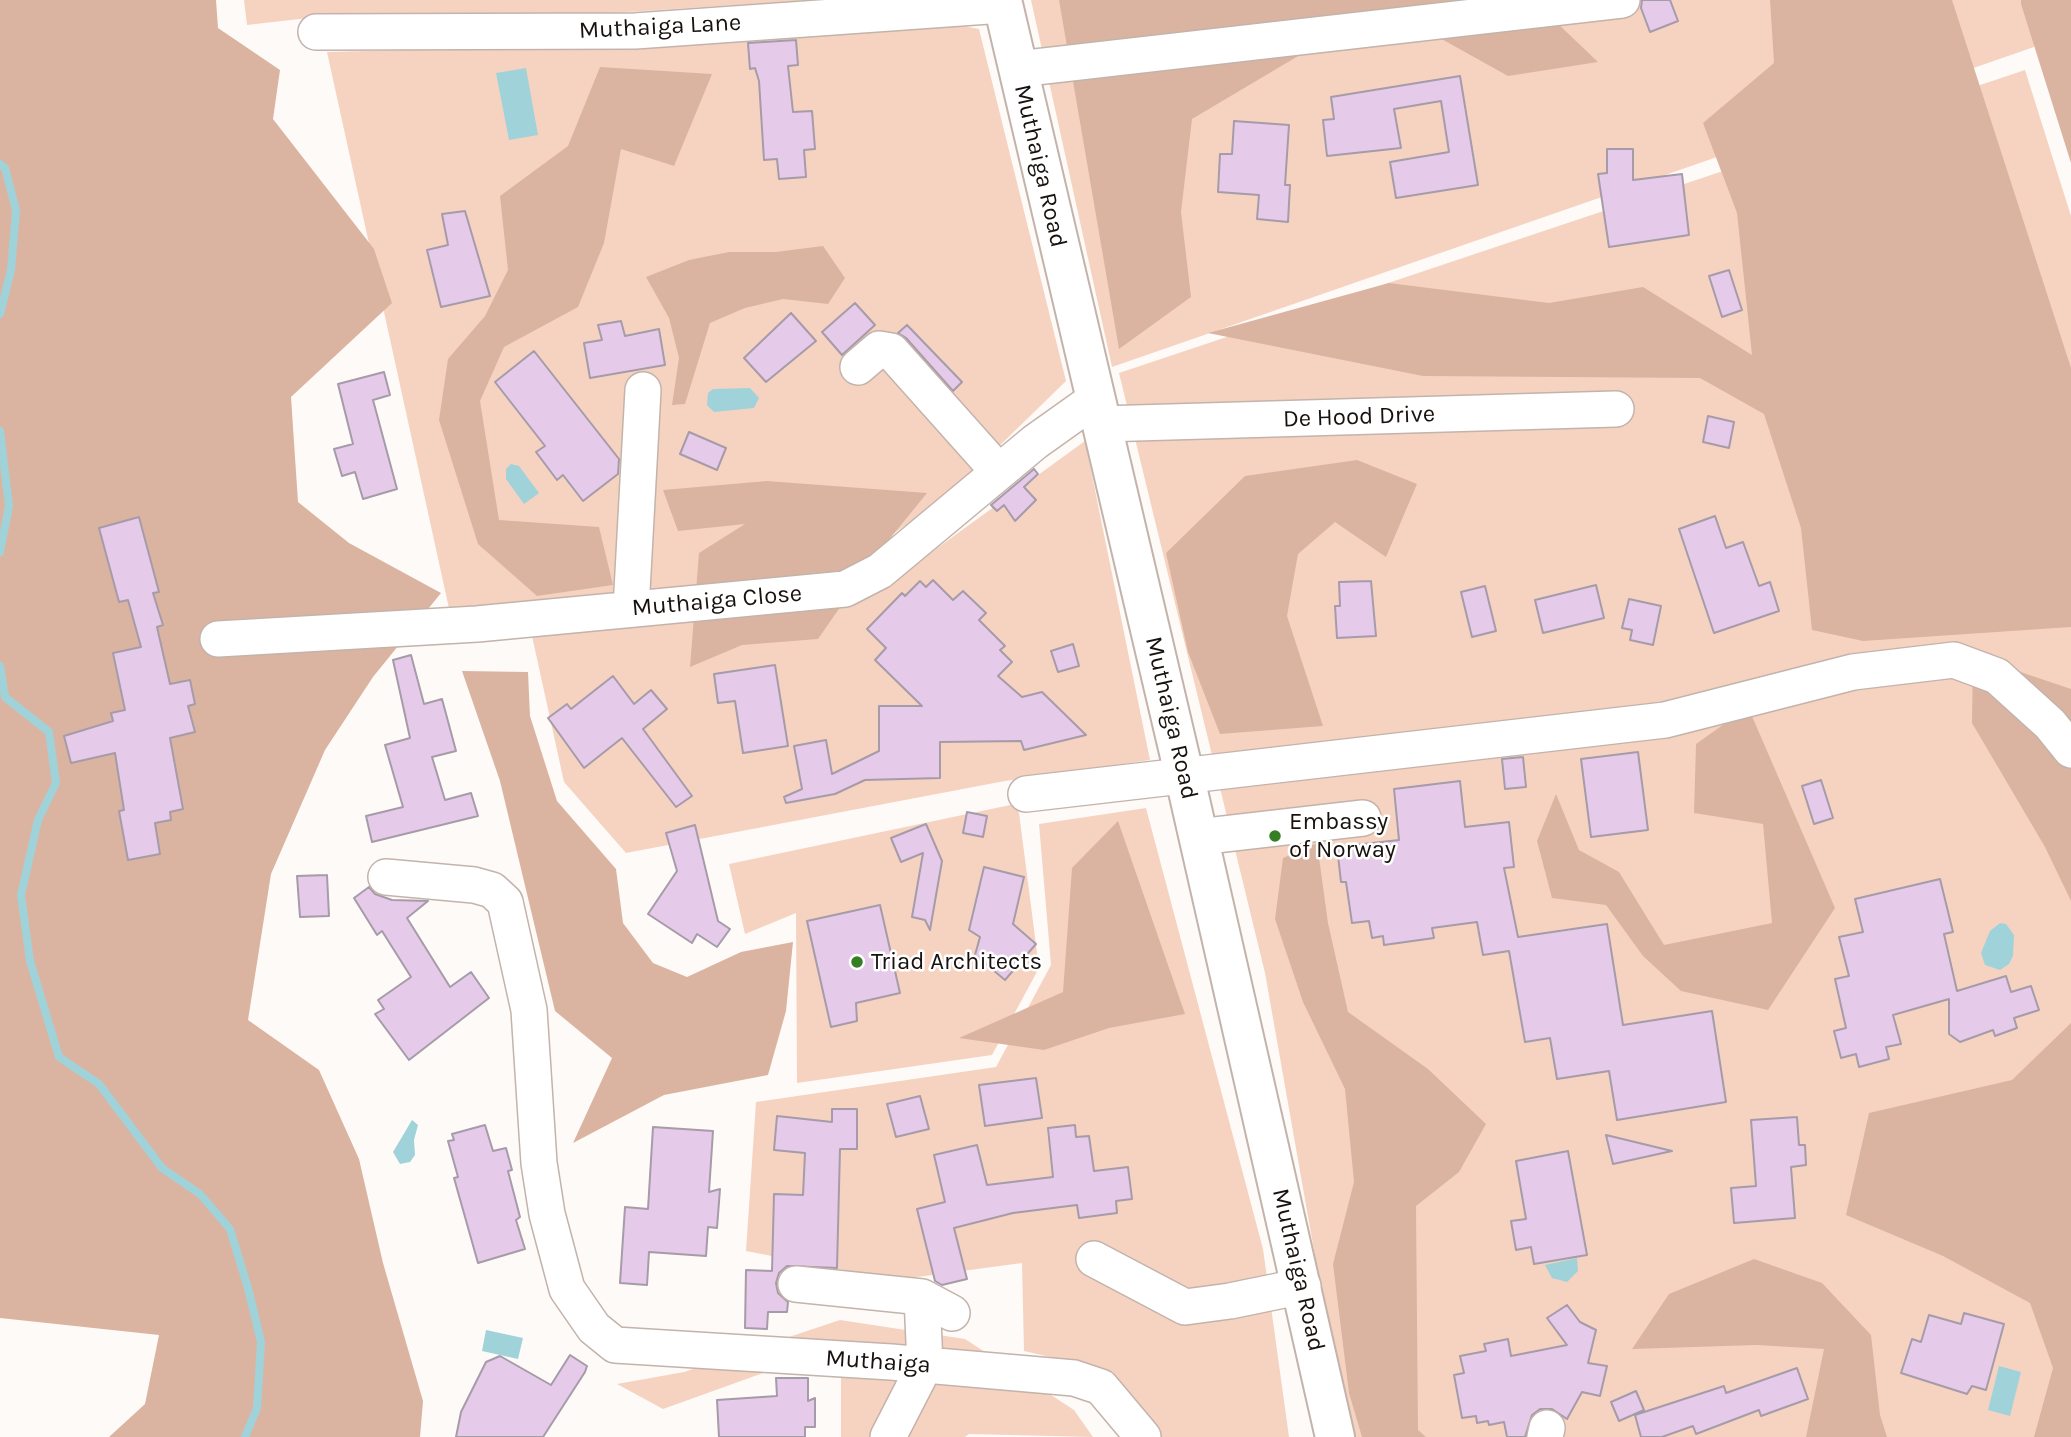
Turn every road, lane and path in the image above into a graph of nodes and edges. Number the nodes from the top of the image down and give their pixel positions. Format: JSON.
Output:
{"nodes":[{"id":1,"x":1622,"y":0,"type":"edge"},
{"id":2,"x":1002,"y":3,"type":"edge"},
{"id":3,"x":316,"y":32,"type":"dead end"},
{"id":4,"x":1018,"y":69,"type":"junction"},
{"id":5,"x":858,"y":367,"type":"dead end"},
{"id":6,"x":643,"y":390,"type":"dead end"},
{"id":7,"x":1616,"y":409,"type":"dead end"},
{"id":8,"x":1097,"y":412,"type":"junction"},
{"id":9,"x":999,"y":472,"type":"junction"},
{"id":10,"x":631,"y":609,"type":"junction"},
{"id":11,"x":218,"y":639,"type":"dead end"},
{"id":12,"x":2071,"y":750,"type":"edge"},
{"id":13,"x":1185,"y":778,"type":"junction"},
{"id":14,"x":1026,"y":794,"type":"dead end"},
{"id":15,"x":1363,"y":818,"type":"dead end"},
{"id":16,"x":1198,"y":837,"type":"junction"},
{"id":17,"x":386,"y":877,"type":"dead end"},
{"id":18,"x":1094,"y":1259,"type":"dead end"},
{"id":19,"x":796,"y":1284,"type":"dead end"},
{"id":20,"x":1303,"y":1286,"type":"junction"},
{"id":21,"x":925,"y":1365,"type":"junction"},
{"id":22,"x":887,"y":1437,"type":"edge"},
{"id":23,"x":1143,"y":1437,"type":"edge"},
{"id":24,"x":1335,"y":1437,"type":"edge"}],
"edges":[{"from":1,"to":4,"type":"street"},
{"from":2,"to":3,"type":"street","name":"Muthaiga Lane"},
{"from":2,"to":4,"type":"main road","name":"Muthaiga Road"},
{"from":4,"to":8,"type":"main road","name":"Muthaiga Road"},
{"from":5,"to":9,"type":"street"},
{"from":6,"to":10,"type":"street"},
{"from":7,"to":8,"type":"street","name":"De Hood Drive"},
{"from":8,"to":9,"type":"street","name":"Muthaiga Close"},
{"from":8,"to":13,"type":"main road","name":"Muthaiga Road"},
{"from":9,"to":10,"type":"street","name":"Muthaiga Close"},
{"from":10,"to":11,"type":"street","name":"Muthaiga Close"},
{"from":12,"to":13,"type":"street"},
{"from":13,"to":14,"type":"street"},
{"from":13,"to":16,"type":"main road","name":"Muthaiga Road"},
{"from":15,"to":16,"type":"street"},
{"from":16,"to":20,"type":"main road","name":"Muthaiga Road"},
{"from":17,"to":21,"type":"street","name":"Muthaiga"},
{"from":18,"to":20,"type":"street"},
{"from":19,"to":21,"type":"street"},
{"from":20,"to":24,"type":"main road","name":"Muthaiga Road"},
{"from":21,"to":22,"type":"street"},
{"from":21,"to":23,"type":"street","name":"Muthaiga"}]}
